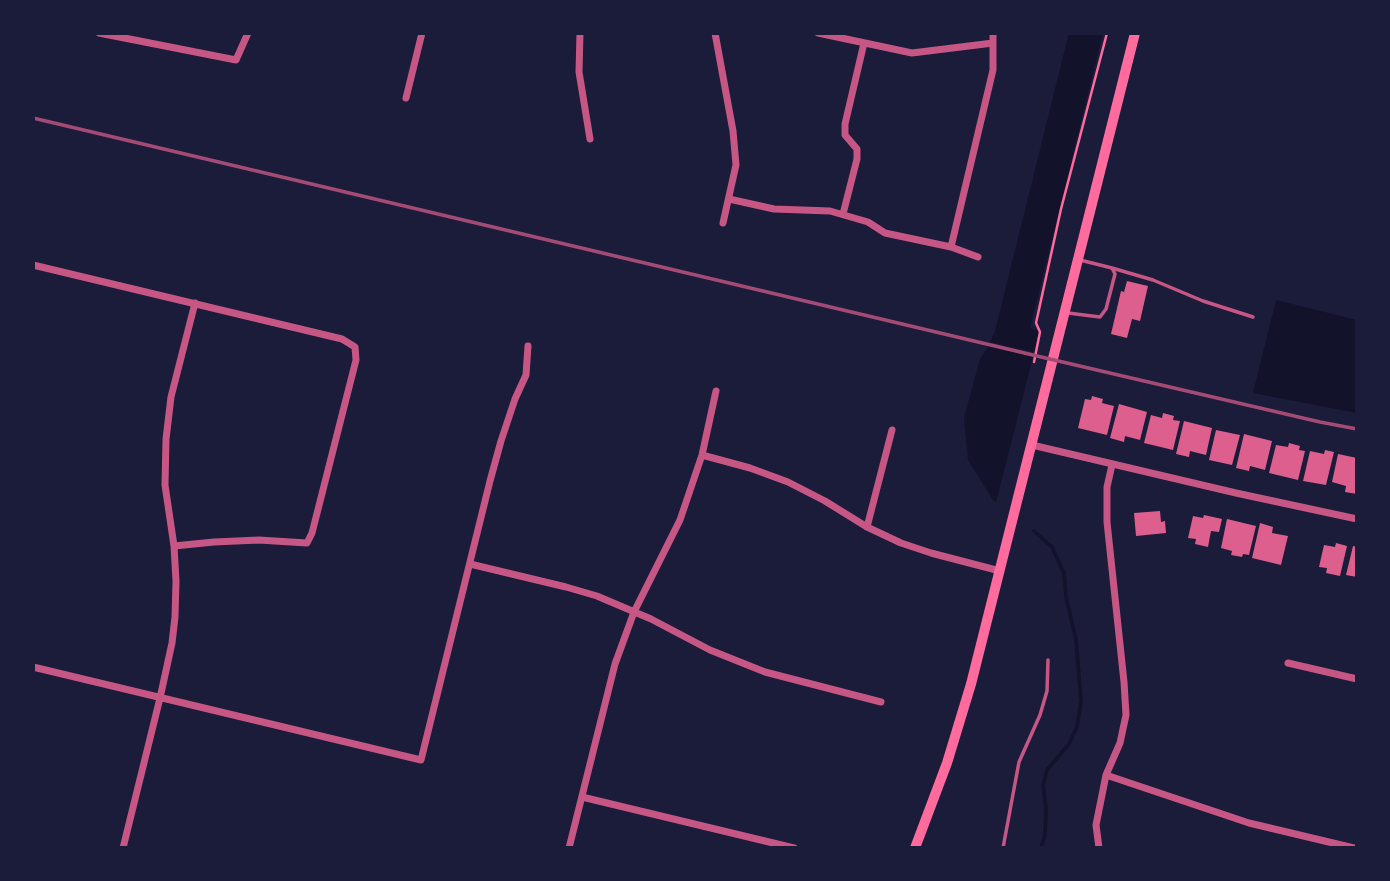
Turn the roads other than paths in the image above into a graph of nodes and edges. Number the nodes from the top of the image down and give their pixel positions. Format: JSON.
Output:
{"nodes":[{"id":1,"x":99,"y":33,"type":"edge"},
{"id":2,"x":248,"y":33,"type":"edge"},
{"id":3,"x":422,"y":33,"type":"edge"},
{"id":4,"x":580,"y":33,"type":"edge"},
{"id":5,"x":715,"y":33,"type":"edge"},
{"id":6,"x":818,"y":33,"type":"edge"},
{"id":7,"x":993,"y":33,"type":"edge"},
{"id":8,"x":1135,"y":33,"type":"edge"},
{"id":9,"x":864,"y":43,"type":"junction"},
{"id":10,"x":993,"y":43,"type":"junction"},
{"id":11,"x":406,"y":98,"type":"dead end"},
{"id":12,"x":590,"y":139,"type":"dead end"},
{"id":13,"x":729,"y":199,"type":"junction"},
{"id":14,"x":843,"y":214,"type":"junction"},
{"id":15,"x":723,"y":223,"type":"dead end"},
{"id":16,"x":951,"y":247,"type":"junction"},
{"id":17,"x":978,"y":257,"type":"dead end"},
{"id":18,"x":1079,"y":260,"type":"junction"},
{"id":19,"x":33,"y":265,"type":"edge"},
{"id":20,"x":1112,"y":268,"type":"junction"},
{"id":21,"x":195,"y":303,"type":"junction"},
{"id":22,"x":1066,"y":312,"type":"junction"},
{"id":23,"x":1253,"y":317,"type":"dead end"},
{"id":24,"x":528,"y":346,"type":"dead end"},
{"id":25,"x":716,"y":391,"type":"dead end"},
{"id":26,"x":892,"y":430,"type":"dead end"},
{"id":27,"x":1032,"y":445,"type":"junction"},
{"id":28,"x":702,"y":455,"type":"junction"},
{"id":29,"x":1112,"y":465,"type":"junction"},
{"id":30,"x":1357,"y":519,"type":"edge"},
{"id":31,"x":867,"y":527,"type":"junction"},
{"id":32,"x":174,"y":546,"type":"junction"},
{"id":33,"x":470,"y":564,"type":"junction"},
{"id":34,"x":1000,"y":571,"type":"junction"},
{"id":35,"x":634,"y":612,"type":"junction"},
{"id":36,"x":1048,"y":660,"type":"dead end"},
{"id":37,"x":1288,"y":663,"type":"dead end"},
{"id":38,"x":33,"y":667,"type":"edge"},
{"id":39,"x":1357,"y":679,"type":"edge"},
{"id":40,"x":160,"y":698,"type":"junction"},
{"id":41,"x":881,"y":702,"type":"dead end"},
{"id":42,"x":1106,"y":775,"type":"junction"},
{"id":43,"x":582,"y":797,"type":"junction"},
{"id":44,"x":122,"y":848,"type":"edge"},
{"id":45,"x":569,"y":848,"type":"edge"},
{"id":46,"x":794,"y":848,"type":"edge"},
{"id":47,"x":915,"y":848,"type":"edge"},
{"id":48,"x":1003,"y":848,"type":"edge"},
{"id":49,"x":1099,"y":848,"type":"edge"},
{"id":50,"x":1354,"y":848,"type":"edge"}],
"edges":[{"from":1,"to":2,"type":"street"},
{"from":3,"to":11,"type":"street"},
{"from":4,"to":12,"type":"street"},
{"from":5,"to":13,"type":"street"},
{"from":6,"to":9,"type":"street"},
{"from":7,"to":10,"type":"street"},
{"from":8,"to":18,"type":"main road"},
{"from":9,"to":10,"type":"street"},
{"from":9,"to":14,"type":"street"},
{"from":10,"to":16,"type":"street"},
{"from":13,"to":14,"type":"street"},
{"from":13,"to":15,"type":"street"},
{"from":14,"to":16,"type":"street"},
{"from":16,"to":17,"type":"street"},
{"from":18,"to":20,"type":"lane"},
{"from":18,"to":22,"type":"main road"},
{"from":19,"to":21,"type":"street"},
{"from":20,"to":22,"type":"lane"},
{"from":20,"to":23,"type":"lane"},
{"from":21,"to":32,"type":"street"},
{"from":21,"to":32,"type":"street"},
{"from":22,"to":27,"type":"main road"},
{"from":24,"to":33,"type":"street"},
{"from":25,"to":28,"type":"street"},
{"from":26,"to":31,"type":"street"},
{"from":27,"to":29,"type":"street"},
{"from":27,"to":34,"type":"main road"},
{"from":28,"to":31,"type":"street"},
{"from":28,"to":35,"type":"street"},
{"from":29,"to":30,"type":"street"},
{"from":29,"to":42,"type":"street"},
{"from":31,"to":34,"type":"street"},
{"from":32,"to":40,"type":"street"},
{"from":33,"to":35,"type":"street"},
{"from":33,"to":40,"type":"street"},
{"from":34,"to":47,"type":"main road"},
{"from":35,"to":41,"type":"street"},
{"from":35,"to":43,"type":"street"},
{"from":36,"to":48,"type":"lane"},
{"from":37,"to":39,"type":"street"},
{"from":38,"to":40,"type":"street"},
{"from":40,"to":44,"type":"street"},
{"from":42,"to":49,"type":"street"},
{"from":42,"to":50,"type":"street"},
{"from":43,"to":45,"type":"street"},
{"from":43,"to":46,"type":"street"}]}
